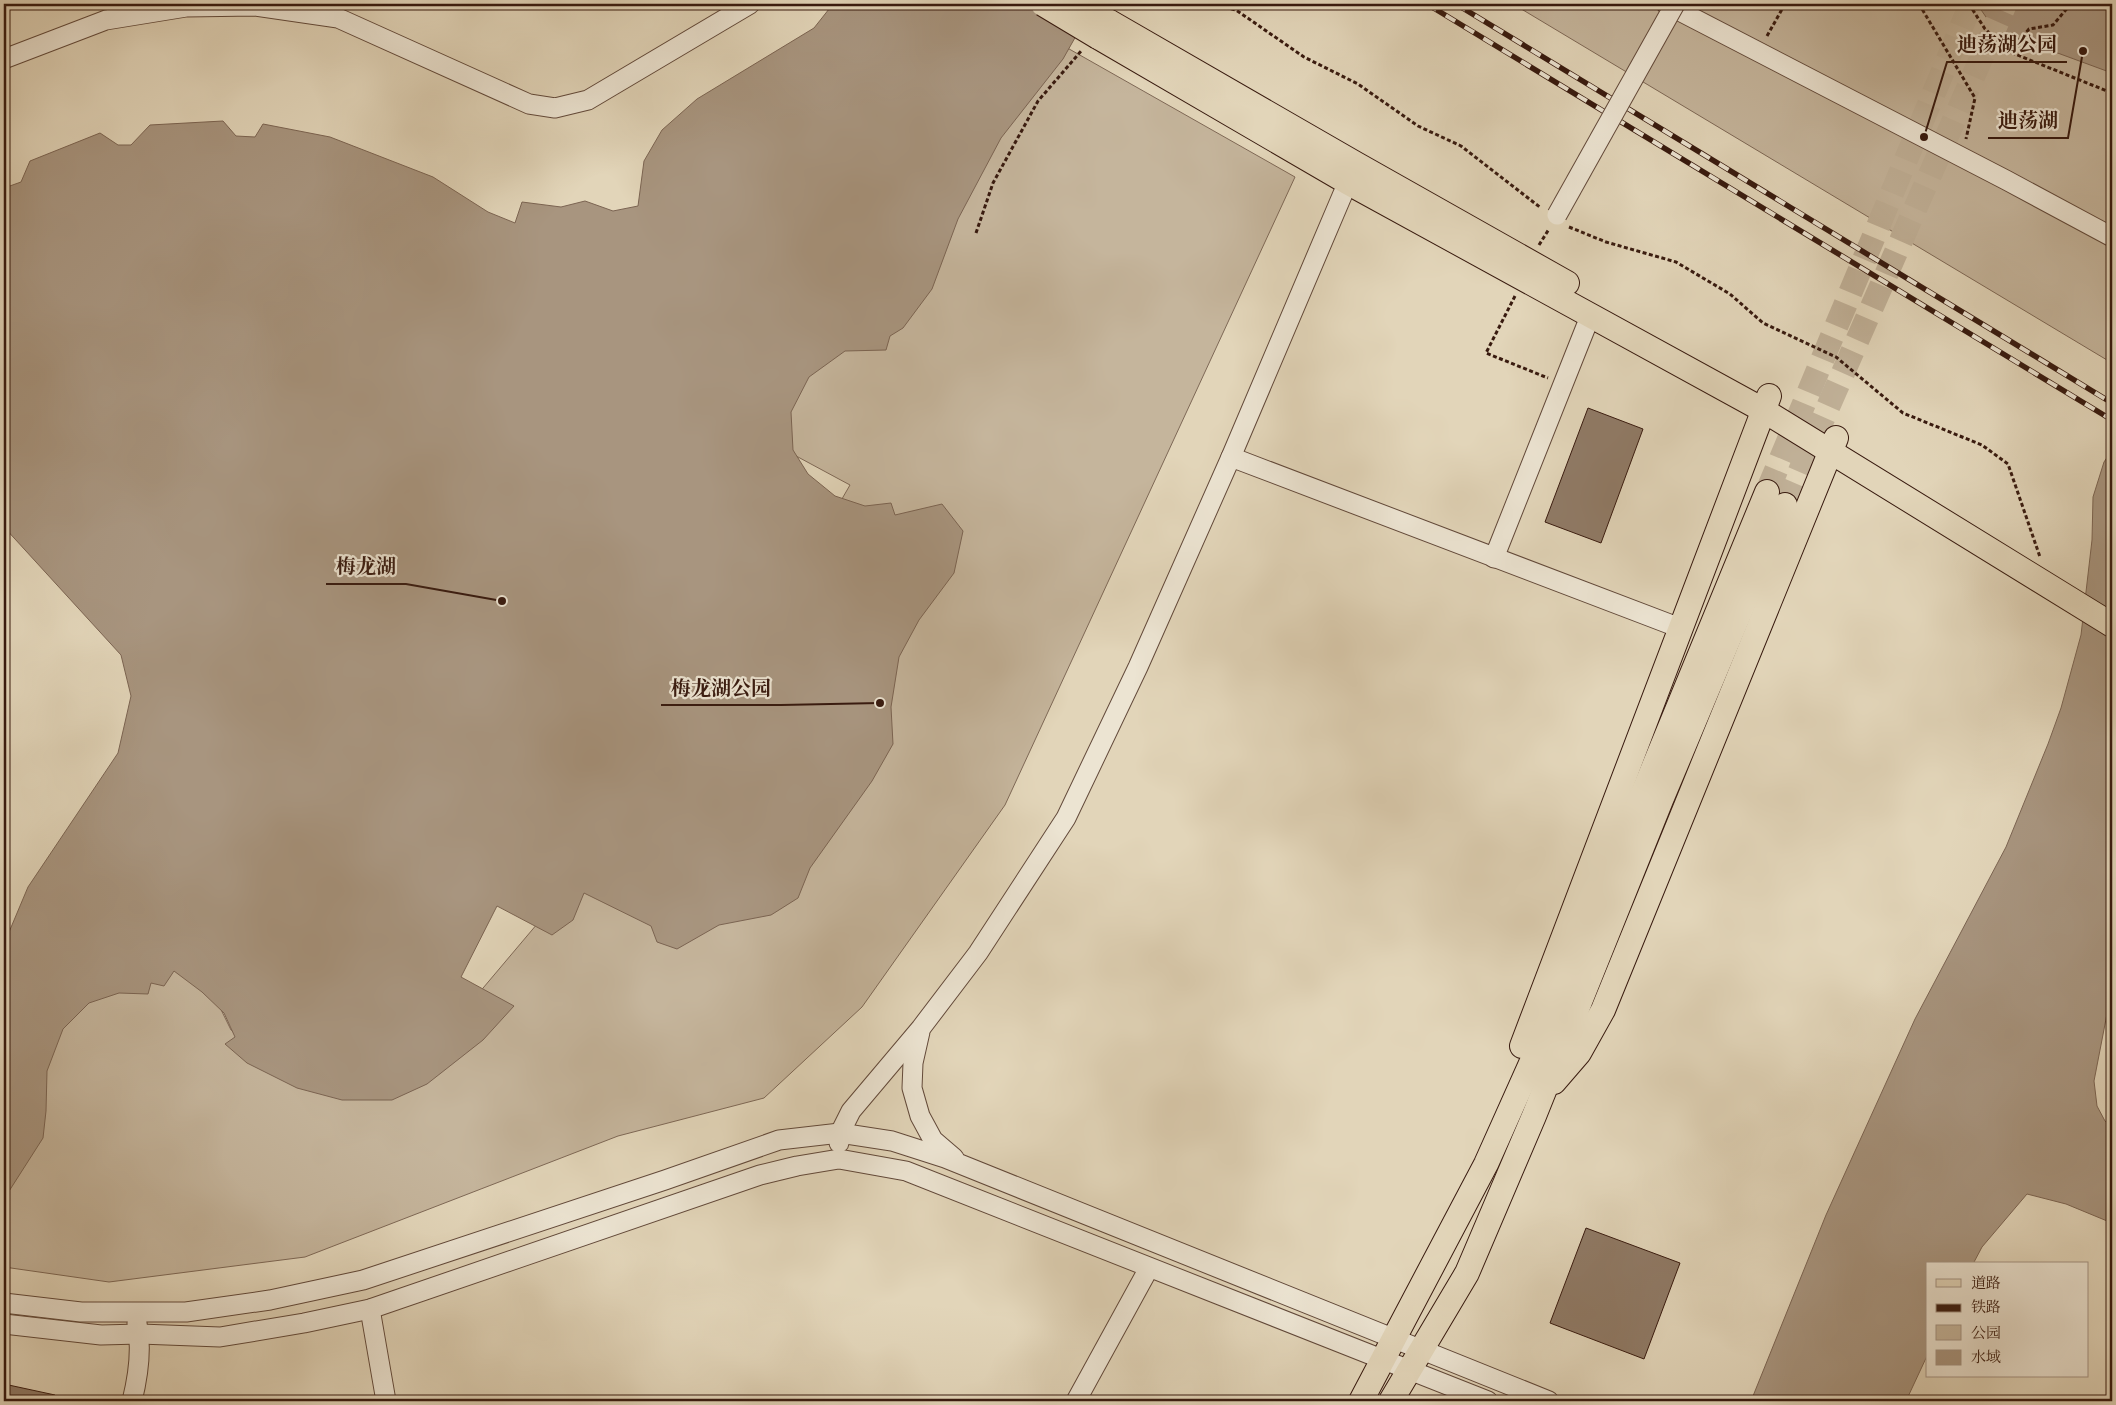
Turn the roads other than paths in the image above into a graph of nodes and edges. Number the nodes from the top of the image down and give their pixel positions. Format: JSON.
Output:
{"nodes":[{"id":1,"x":750,"y":4,"type":"edge"},
{"id":2,"x":1043,"y":4,"type":"edge"},
{"id":3,"x":1080,"y":4,"type":"edge"},
{"id":4,"x":1666,"y":4,"type":"edge"},
{"id":5,"x":1674,"y":4,"type":"edge"},
{"id":6,"x":255,"y":5,"type":"edge"},
{"id":7,"x":1097,"y":35,"type":"junction"},
{"id":8,"x":4,"y":59,"type":"edge"},
{"id":9,"x":1352,"y":173,"type":"junction"},
{"id":10,"x":1555,"y":216,"type":"road end"},
{"id":11,"x":2112,"y":237,"type":"edge"},
{"id":12,"x":1591,"y":314,"type":"junction"},
{"id":13,"x":1766,"y":403,"type":"junction"},
{"id":14,"x":1833,"y":445,"type":"junction"},
{"id":15,"x":1232,"y":457,"type":"junction"},
{"id":16,"x":1494,"y":558,"type":"junction"},
{"id":17,"x":2075,"y":595,"type":"junction"},
{"id":18,"x":2112,"y":610,"type":"edge"},
{"id":19,"x":2112,"y":625,"type":"edge"},
{"id":20,"x":1680,"y":628,"type":"junction"},
{"id":21,"x":921,"y":1028,"type":"junction"},
{"id":22,"x":1542,"y":1094,"type":"junction"},
{"id":23,"x":1507,"y":1117,"type":"junction"},
{"id":24,"x":840,"y":1133,"type":"junction"},
{"id":25,"x":839,"y":1159,"type":"junction"},
{"id":26,"x":962,"y":1165,"type":"junction"},
{"id":27,"x":1149,"y":1268,"type":"junction"},
{"id":28,"x":4,"y":1302,"type":"edge"},
{"id":29,"x":370,"y":1309,"type":"junction"},
{"id":30,"x":135,"y":1312,"type":"junction"},
{"id":31,"x":4,"y":1324,"type":"edge"},
{"id":32,"x":140,"y":1334,"type":"junction"},
{"id":33,"x":1394,"y":1338,"type":"junction"},
{"id":34,"x":1422,"y":1349,"type":"junction"},
{"id":35,"x":1383,"y":1359,"type":"junction"},
{"id":36,"x":1410,"y":1369,"type":"junction"},
{"id":37,"x":132,"y":1401,"type":"edge"},
{"id":38,"x":386,"y":1401,"type":"edge"},
{"id":39,"x":1076,"y":1401,"type":"edge"},
{"id":40,"x":1361,"y":1401,"type":"edge"},
{"id":41,"x":1391,"y":1401,"type":"edge"},
{"id":42,"x":1488,"y":1401,"type":"edge"},
{"id":43,"x":1549,"y":1401,"type":"edge"}],
"edges":[{"from":1,"to":6,"type":"street"},
{"from":2,"to":7,"type":"main road","bridge":true},
{"from":3,"to":7,"type":"main road","bridge":true},
{"from":4,"to":11,"type":"street"},
{"from":5,"to":10,"type":"street","bridge":true},
{"from":6,"to":8,"type":"street"},
{"from":7,"to":9,"type":"main road"},
{"from":9,"to":12,"type":"main road"},
{"from":9,"to":13,"type":"main road"},
{"from":9,"to":15,"type":"street"},
{"from":12,"to":13,"type":"main road"},
{"from":12,"to":16,"type":"street"},
{"from":13,"to":14,"type":"main road"},
{"from":13,"to":20,"type":"main road"},
{"from":14,"to":17,"type":"main road"},
{"from":14,"to":17,"type":"main road"},
{"from":14,"to":22,"type":"main road"},
{"from":15,"to":16,"type":"street"},
{"from":15,"to":21,"type":"street"},
{"from":16,"to":20,"type":"street"},
{"from":17,"to":18,"type":"main road"},
{"from":17,"to":19,"type":"main road"},
{"from":20,"to":23,"type":"main road"},
{"from":21,"to":24,"type":"street"},
{"from":21,"to":26,"type":"street"},
{"from":22,"to":23,"type":"main road"},
{"from":22,"to":34,"type":"main road"},
{"from":23,"to":33,"type":"main road"},
{"from":24,"to":25,"type":"street"},
{"from":24,"to":26,"type":"street"},
{"from":24,"to":30,"type":"street"},
{"from":25,"to":27,"type":"street"},
{"from":25,"to":29,"type":"street"},
{"from":26,"to":33,"type":"street"},
{"from":27,"to":35,"type":"street"},
{"from":27,"to":39,"type":"street"},
{"from":28,"to":30,"type":"street"},
{"from":29,"to":32,"type":"street"},
{"from":29,"to":38,"type":"street"},
{"from":30,"to":32,"type":"street"},
{"from":31,"to":32,"type":"street"},
{"from":32,"to":37,"type":"street"},
{"from":33,"to":34,"type":"street"},
{"from":33,"to":35,"type":"main road"},
{"from":34,"to":36,"type":"main road"},
{"from":34,"to":43,"type":"street"},
{"from":35,"to":36,"type":"street"},
{"from":35,"to":40,"type":"main road"},
{"from":36,"to":41,"type":"main road"},
{"from":36,"to":42,"type":"street"}]}
